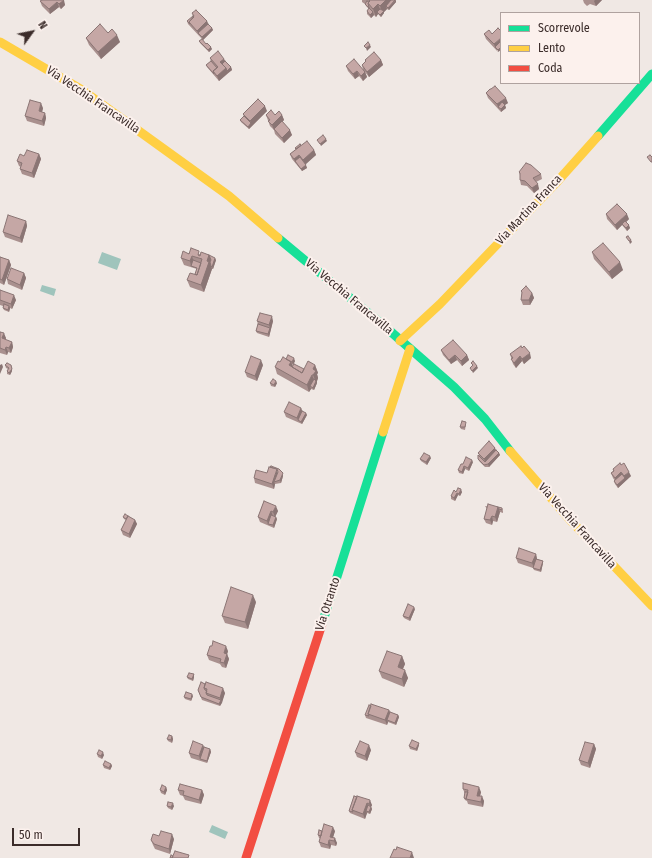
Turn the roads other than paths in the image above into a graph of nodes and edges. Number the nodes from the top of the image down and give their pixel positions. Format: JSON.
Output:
{"nodes":[{"id":1,"x":0,"y":42,"type":"edge"},
{"id":2,"x":652,"y":74,"type":"edge"},
{"id":3,"x":400,"y":341,"type":"junction"},
{"id":4,"x":410,"y":349,"type":"junction"},
{"id":5,"x":652,"y":606,"type":"edge"},
{"id":6,"x":246,"y":858,"type":"edge"}],
"edges":[{"from":1,"to":3,"type":"street","name":"Via Vecchia Francavilla"},
{"from":2,"to":3,"type":"street","name":"Via Martina Franca"},
{"from":3,"to":4,"type":"street","name":"Via Vecchia Francavilla"},
{"from":4,"to":5,"type":"street","name":"Via Vecchia Francavilla"},
{"from":4,"to":6,"type":"street","name":"Via Otranto"}]}
